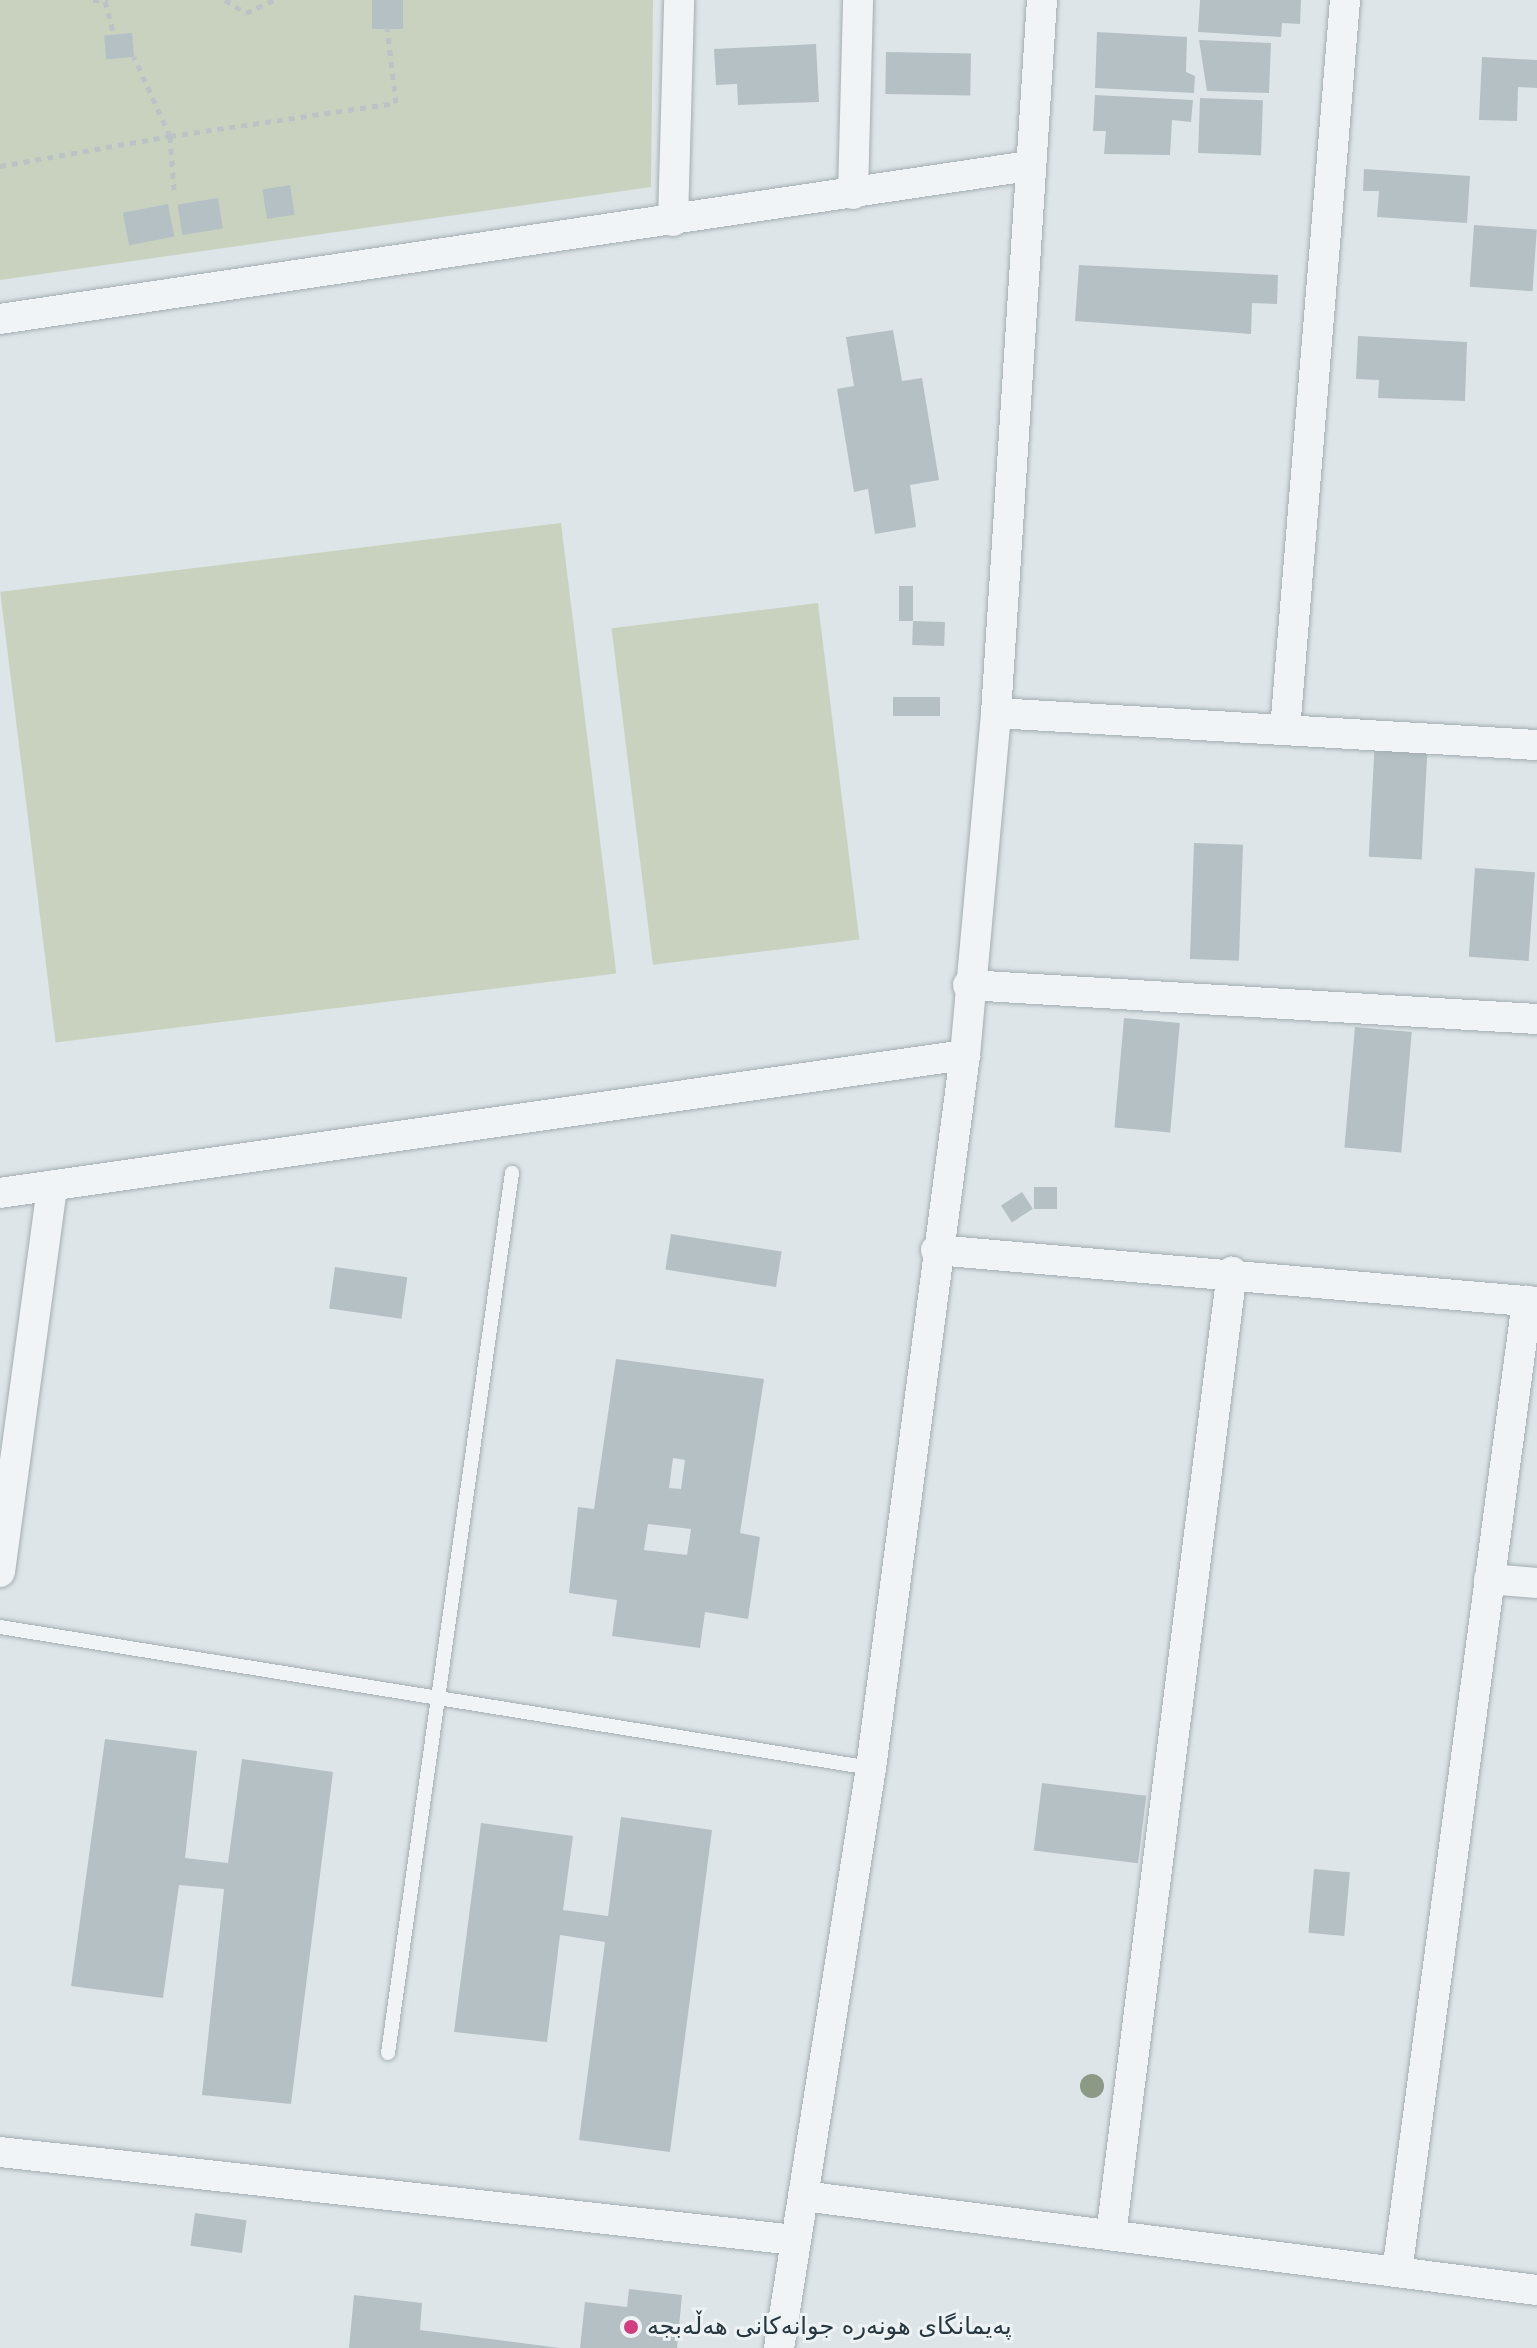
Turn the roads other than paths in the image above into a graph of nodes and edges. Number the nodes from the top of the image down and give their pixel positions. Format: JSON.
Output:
{"nodes":[{"id":1,"x":679,"y":0,"type":"edge"},
{"id":2,"x":858,"y":0,"type":"edge"},
{"id":3,"x":1042,"y":0,"type":"edge"},
{"id":4,"x":1345,"y":0,"type":"edge"},
{"id":5,"x":1029,"y":166,"type":"junction"},
{"id":6,"x":853,"y":194,"type":"junction"},
{"id":7,"x":673,"y":221,"type":"junction"},
{"id":8,"x":0,"y":319,"type":"edge"},
{"id":9,"x":996,"y":713,"type":"junction"},
{"id":10,"x":1285,"y":730,"type":"junction"},
{"id":11,"x":1537,"y":745,"type":"edge"},
{"id":12,"x":968,"y":985,"type":"junction"},
{"id":13,"x":1537,"y":1019,"type":"edge"},
{"id":14,"x":965,"y":1055,"type":"junction"},
{"id":15,"x":512,"y":1173,"type":"dead end"},
{"id":16,"x":52,"y":1185,"type":"junction"},
{"id":17,"x":0,"y":1193,"type":"edge"},
{"id":18,"x":936,"y":1250,"type":"junction"},
{"id":19,"x":1232,"y":1272,"type":"junction"},
{"id":20,"x":1532,"y":1302,"type":"edge"},
{"id":21,"x":0,"y":1572,"type":"edge"},
{"id":22,"x":1489,"y":1579,"type":"junction"},
{"id":23,"x":1537,"y":1583,"type":"edge"},
{"id":24,"x":0,"y":1627,"type":"edge"},
{"id":25,"x":437,"y":1694,"type":"junction"},
{"id":26,"x":871,"y":1768,"type":"junction"},
{"id":27,"x":388,"y":2053,"type":"dead end"},
{"id":28,"x":0,"y":2152,"type":"edge"},
{"id":29,"x":803,"y":2196,"type":"junction"},
{"id":30,"x":1111,"y":2235,"type":"junction"},
{"id":31,"x":795,"y":2240,"type":"junction"},
{"id":32,"x":1397,"y":2272,"type":"junction"},
{"id":33,"x":1537,"y":2290,"type":"edge"},
{"id":34,"x":779,"y":2348,"type":"edge"}],
"edges":[{"from":1,"to":7,"type":"street"},
{"from":2,"to":6,"type":"street"},
{"from":3,"to":5,"type":"street"},
{"from":4,"to":10,"type":"street"},
{"from":5,"to":6,"type":"street"},
{"from":5,"to":9,"type":"street"},
{"from":6,"to":7,"type":"street"},
{"from":7,"to":8,"type":"street"},
{"from":9,"to":10,"type":"street"},
{"from":9,"to":12,"type":"street"},
{"from":10,"to":11,"type":"street"},
{"from":12,"to":13,"type":"street"},
{"from":12,"to":14,"type":"street"},
{"from":14,"to":16,"type":"street"},
{"from":14,"to":18,"type":"street"},
{"from":15,"to":25,"type":"lane"},
{"from":16,"to":17,"type":"street"},
{"from":16,"to":21,"type":"street"},
{"from":18,"to":19,"type":"street"},
{"from":18,"to":26,"type":"street"},
{"from":19,"to":20,"type":"street"},
{"from":19,"to":30,"type":"street"},
{"from":20,"to":22,"type":"street"},
{"from":22,"to":23,"type":"street"},
{"from":22,"to":32,"type":"street"},
{"from":24,"to":25,"type":"lane"},
{"from":25,"to":26,"type":"lane"},
{"from":25,"to":27,"type":"lane"},
{"from":26,"to":29,"type":"street"},
{"from":28,"to":31,"type":"street"},
{"from":29,"to":30,"type":"street"},
{"from":29,"to":31,"type":"street"},
{"from":30,"to":32,"type":"street"},
{"from":31,"to":34,"type":"street"},
{"from":32,"to":33,"type":"street"}]}
